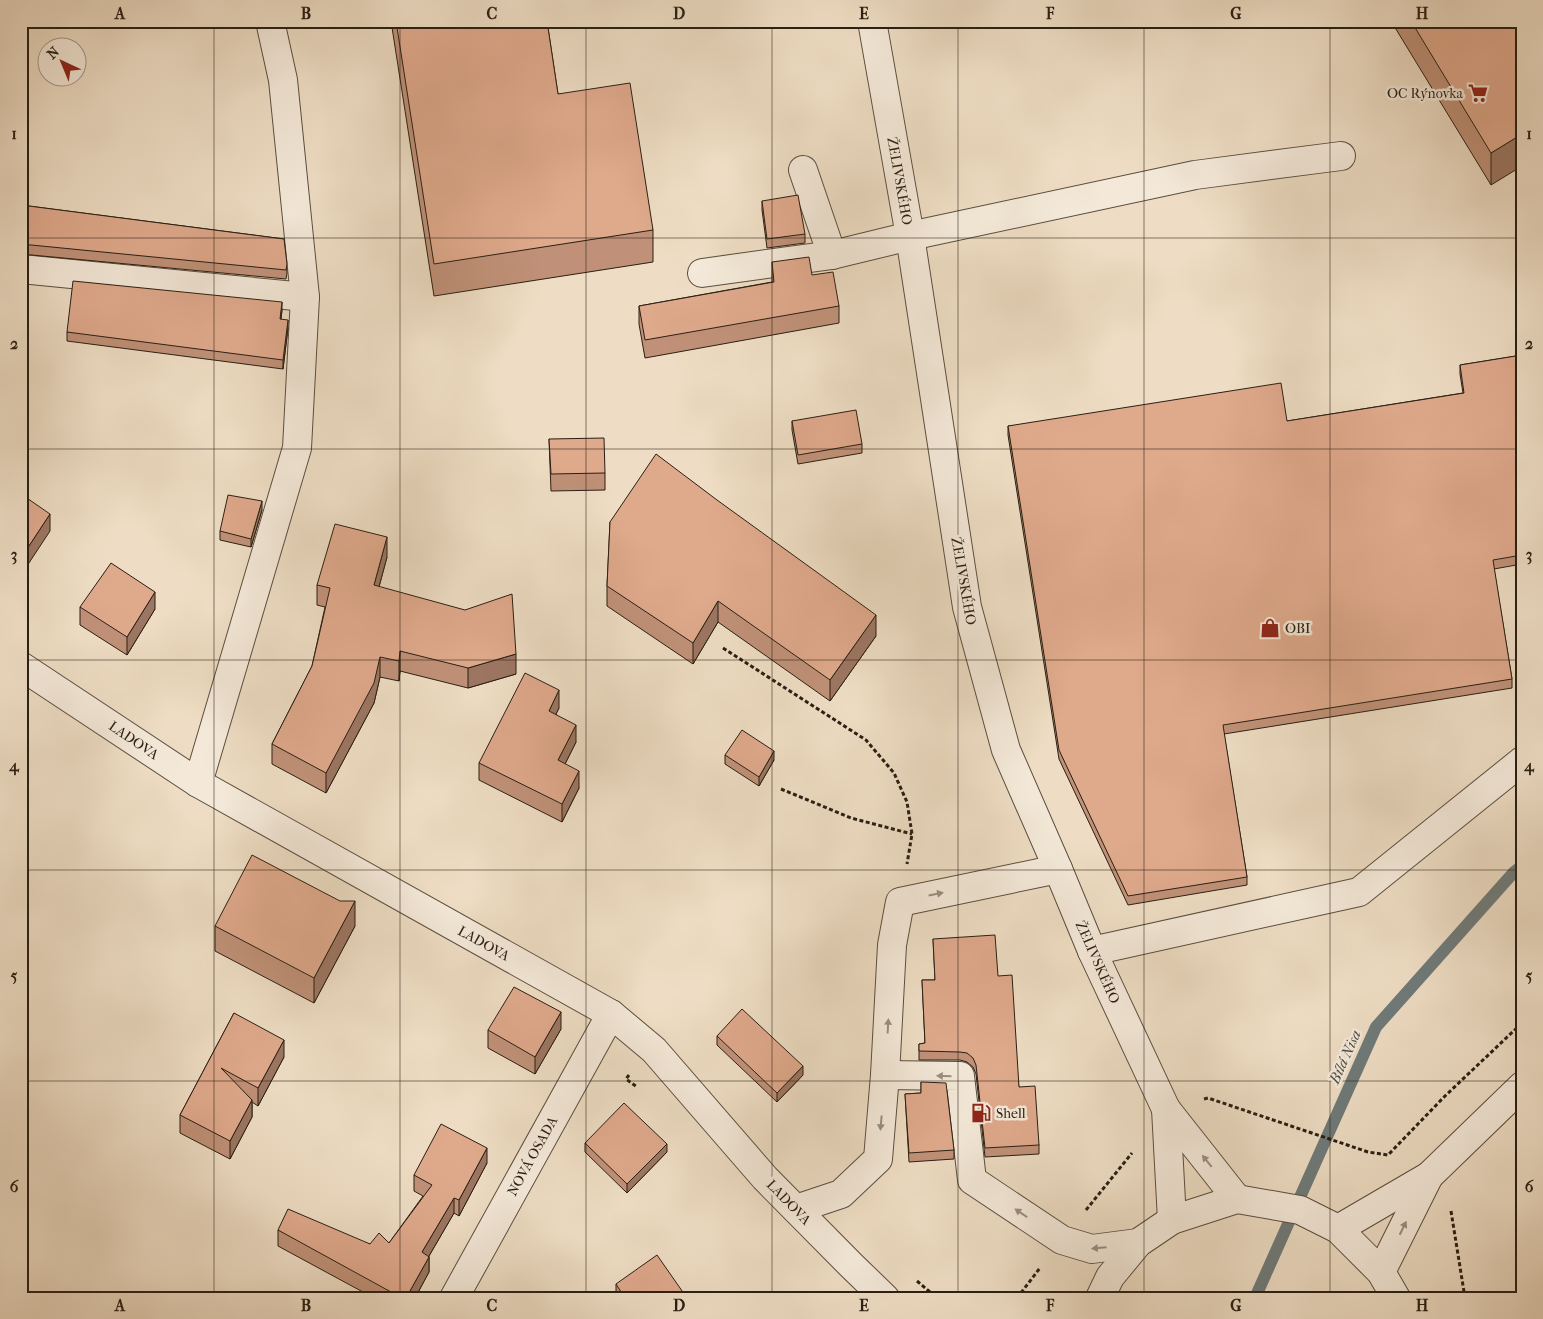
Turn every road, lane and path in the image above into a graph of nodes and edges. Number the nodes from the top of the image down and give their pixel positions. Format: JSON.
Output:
{"nodes":[{"id":1,"x":270,"y":21,"type":"edge"},
{"id":2,"x":872,"y":21,"type":"edge"},
{"id":3,"x":1341,"y":156,"type":"dead end"},
{"id":4,"x":803,"y":170,"type":"dead end"},
{"id":5,"x":910,"y":236,"type":"junction"},
{"id":6,"x":832,"y":254,"type":"junction"},
{"id":7,"x":21,"y":269,"type":"edge"},
{"id":8,"x":702,"y":273,"type":"dead end"},
{"id":9,"x":304,"y":297,"type":"junction"},
{"id":10,"x":723,"y":648,"type":"dead end"},
{"id":11,"x":21,"y":666,"type":"edge"},
{"id":12,"x":1522,"y":760,"type":"edge"},
{"id":13,"x":198,"y":783,"type":"junction"},
{"id":14,"x":781,"y":789,"type":"dead end"},
{"id":15,"x":912,"y":834,"type":"junction"},
{"id":16,"x":1058,"y":870,"type":"junction"},
{"id":17,"x":900,"y":902,"type":"junction"},
{"id":18,"x":1092,"y":951,"type":"junction"},
{"id":19,"x":611,"y":1014,"type":"junction"},
{"id":20,"x":1522,"y":1023,"type":"edge"},
{"id":21,"x":885,"y":1075,"type":"junction"},
{"id":22,"x":1522,"y":1086,"type":"edge"},
{"id":23,"x":1200,"y":1100,"type":"dead end"},
{"id":24,"x":1166,"y":1110,"type":"junction"},
{"id":25,"x":1136,"y":1148,"type":"dead end"},
{"id":26,"x":1429,"y":1176,"type":"junction"},
{"id":27,"x":1248,"y":1200,"type":"junction"},
{"id":28,"x":796,"y":1209,"type":"junction"},
{"id":29,"x":1172,"y":1220,"type":"junction"},
{"id":30,"x":1338,"y":1229,"type":"junction"},
{"id":31,"x":1062,"y":1240,"type":"junction"},
{"id":32,"x":1138,"y":1243,"type":"junction"},
{"id":33,"x":1382,"y":1272,"type":"junction"},
{"id":34,"x":454,"y":1298,"type":"edge"},
{"id":35,"x":885,"y":1298,"type":"edge"},
{"id":36,"x":1100,"y":1298,"type":"edge"},
{"id":37,"x":1396,"y":1298,"type":"edge"},
{"id":38,"x":1465,"y":1298,"type":"edge"}],
"edges":[{"from":1,"to":9,"type":"street"},
{"from":2,"to":5,"type":"street","name":"ŽELIVSKÉHO"},
{"from":3,"to":5,"type":"street"},
{"from":4,"to":6,"type":"street"},
{"from":5,"to":6,"type":"street"},
{"from":5,"to":16,"type":"street","name":"ŽELIVSKÉHO"},
{"from":6,"to":8,"type":"street"},
{"from":7,"to":9,"type":"street"},
{"from":9,"to":13,"type":"street"},
{"from":10,"to":15,"type":"path"},
{"from":11,"to":13,"type":"street","name":"LADOVA"},
{"from":12,"to":18,"type":"street"},
{"from":13,"to":19,"type":"street","name":"LADOVA"},
{"from":14,"to":15,"type":"path"},
{"from":15,"to":17,"type":"path"},
{"from":17,"to":16,"type":"street","one_way":true},
{"from":16,"to":18,"type":"street","name":"ŽELIVSKÉHO"},
{"from":21,"to":17,"type":"street","one_way":true},
{"from":18,"to":24,"type":"street","name":"ŽELIVSKÉHO"},
{"from":19,"to":28,"type":"street","name":"LADOVA"},
{"from":19,"to":34,"type":"street","name":"NOVÁ OSADA"},
{"from":20,"to":23,"type":"path"},
{"from":21,"to":28,"type":"street","one_way":true},
{"from":31,"to":21,"type":"street","one_way":true},
{"from":22,"to":26,"type":"street"},
{"from":27,"to":24,"type":"street","name":"ŽELIVSKÉHO","one_way":true},
{"from":24,"to":29,"type":"street","name":"ŽELIVSKÉHO"},
{"from":25,"to":31,"type":"path"},
{"from":26,"to":30,"type":"street"},
{"from":33,"to":26,"type":"street","one_way":true},
{"from":26,"to":38,"type":"path"},
{"from":27,"to":29,"type":"street"},
{"from":27,"to":30,"type":"street"},
{"from":28,"to":35,"type":"street","name":"LADOVA"},
{"from":29,"to":32,"type":"street"},
{"from":30,"to":33,"type":"street"},
{"from":32,"to":31,"type":"street","one_way":true},
{"from":32,"to":36,"type":"street"},
{"from":33,"to":37,"type":"street"}]}
